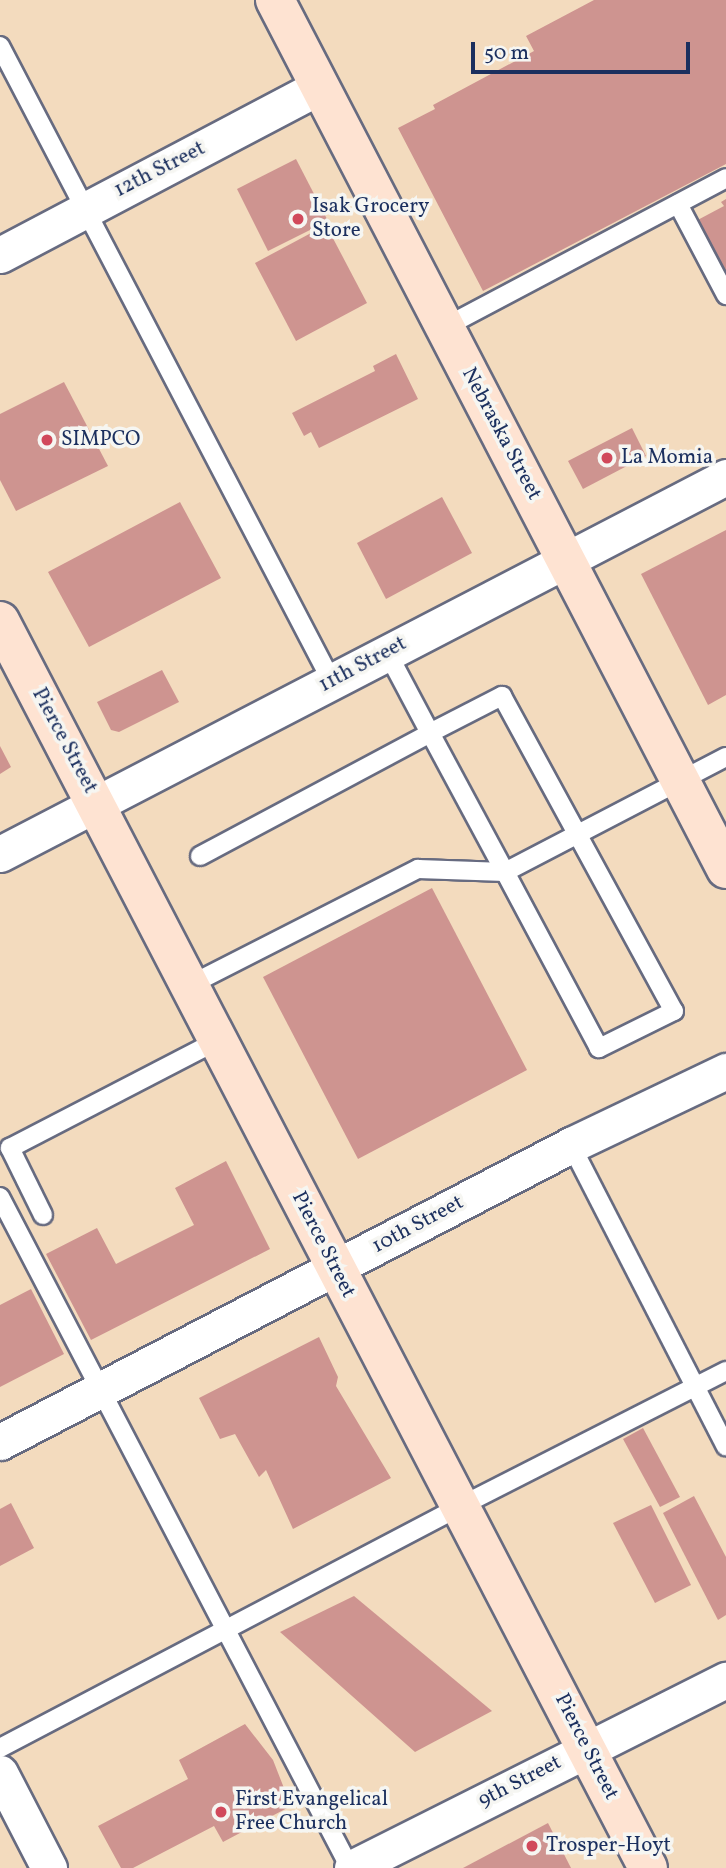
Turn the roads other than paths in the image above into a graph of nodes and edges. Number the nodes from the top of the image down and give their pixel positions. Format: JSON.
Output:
{"nodes":[{"id":1,"x":275,"y":0,"type":"edge"},
{"id":2,"x":0,"y":46,"type":"edge"},
{"id":3,"x":320,"y":86,"type":"junction"},
{"id":4,"x":726,"y":178,"type":"edge"},
{"id":5,"x":678,"y":204,"type":"junction"},
{"id":6,"x":86,"y":208,"type":"junction"},
{"id":7,"x":0,"y":255,"type":"edge"},
{"id":8,"x":726,"y":295,"type":"edge"},
{"id":9,"x":445,"y":327,"type":"junction"},
{"id":10,"x":726,"y":477,"type":"edge"},
{"id":11,"x":566,"y":559,"type":"junction"},
{"id":12,"x":0,"y":621,"type":"edge"},
{"id":13,"x":387,"y":652,"type":"junction"},
{"id":14,"x":332,"y":681,"type":"junction"},
{"id":15,"x":430,"y":733,"type":"junction"},
{"id":16,"x":726,"y":757,"type":"edge"},
{"id":17,"x":680,"y":780,"type":"junction"},
{"id":18,"x":97,"y":804,"type":"junction"},
{"id":19,"x":578,"y":834,"type":"junction"},
{"id":20,"x":0,"y":854,"type":"edge"},
{"id":21,"x":200,"y":856,"type":"dead end"},
{"id":22,"x":726,"y":869,"type":"edge"},
{"id":23,"x":505,"y":872,"type":"junction"},
{"id":24,"x":190,"y":985,"type":"junction"},
{"id":25,"x":218,"y":1040,"type":"junction"},
{"id":26,"x":726,"y":1071,"type":"edge"},
{"id":27,"x":571,"y":1145,"type":"junction"},
{"id":28,"x":0,"y":1198,"type":"edge"},
{"id":29,"x":43,"y":1215,"type":"dead end"},
{"id":30,"x":335,"y":1268,"type":"junction"},
{"id":31,"x":726,"y":1371,"type":"edge"},
{"id":32,"x":695,"y":1387,"type":"junction"},
{"id":33,"x":99,"y":1391,"type":"junction"},
{"id":34,"x":0,"y":1442,"type":"edge"},
{"id":35,"x":726,"y":1447,"type":"edge"},
{"id":36,"x":459,"y":1507,"type":"junction"},
{"id":37,"x":223,"y":1630,"type":"junction"},
{"id":38,"x":726,"y":1679,"type":"edge"},
{"id":39,"x":587,"y":1747,"type":"junction"},
{"id":40,"x":0,"y":1748,"type":"edge"},
{"id":41,"x":0,"y":1773,"type":"edge"},
{"id":42,"x":49,"y":1868,"type":"edge"},
{"id":43,"x":351,"y":1868,"type":"edge"},
{"id":44,"x":648,"y":1868,"type":"edge"}],
"edges":[{"from":1,"to":3,"type":"main road","name":"Nebraska Street"},
{"from":2,"to":6,"type":"lane"},
{"from":3,"to":6,"type":"street","name":"12th Street"},
{"from":3,"to":9,"type":"main road","name":"Nebraska Street"},
{"from":4,"to":5,"type":"lane"},
{"from":5,"to":8,"type":"lane"},
{"from":5,"to":9,"type":"lane"},
{"from":6,"to":7,"type":"street","name":"12th Street"},
{"from":6,"to":14,"type":"lane"},
{"from":9,"to":11,"type":"main road","name":"Nebraska Street"},
{"from":10,"to":11,"type":"street","name":"11th Street"},
{"from":11,"to":13,"type":"street","name":"11th Street"},
{"from":11,"to":17,"type":"main road","name":"Nebraska Street"},
{"from":12,"to":18,"type":"main road","name":"Pierce Street"},
{"from":13,"to":14,"type":"street","name":"11th Street"},
{"from":13,"to":15,"type":"lane"},
{"from":14,"to":18,"type":"street","name":"11th Street"},
{"from":15,"to":19,"type":"lane"},
{"from":15,"to":21,"type":"lane"},
{"from":15,"to":23,"type":"lane"},
{"from":16,"to":17,"type":"lane"},
{"from":17,"to":19,"type":"lane"},
{"from":17,"to":22,"type":"main road","name":"Nebraska Street"},
{"from":18,"to":20,"type":"street","name":"11th Street"},
{"from":18,"to":24,"type":"main road","name":"Pierce Street"},
{"from":19,"to":23,"type":"lane"},
{"from":19,"to":23,"type":"lane"},
{"from":23,"to":24,"type":"lane"},
{"from":24,"to":25,"type":"main road","name":"Pierce Street"},
{"from":25,"to":29,"type":"lane"},
{"from":25,"to":30,"type":"main road","name":"Pierce Street"},
{"from":26,"to":27,"type":"street","name":"10th Street"},
{"from":27,"to":30,"type":"street","name":"10th Street"},
{"from":27,"to":32,"type":"lane"},
{"from":28,"to":33,"type":"lane"},
{"from":30,"to":33,"type":"street","name":"10th Street"},
{"from":30,"to":36,"type":"main road","name":"Pierce Street"},
{"from":31,"to":32,"type":"lane"},
{"from":32,"to":35,"type":"lane"},
{"from":32,"to":36,"type":"lane"},
{"from":33,"to":34,"type":"street","name":"10th Street"},
{"from":33,"to":37,"type":"lane"},
{"from":36,"to":37,"type":"lane"},
{"from":36,"to":39,"type":"main road","name":"Pierce Street"},
{"from":37,"to":40,"type":"lane"},
{"from":37,"to":43,"type":"lane"},
{"from":38,"to":39,"type":"street","name":"9th Street"},
{"from":39,"to":43,"type":"street","name":"9th Street"},
{"from":39,"to":44,"type":"main road","name":"Pierce Street"},
{"from":41,"to":42,"type":"street"}]}
